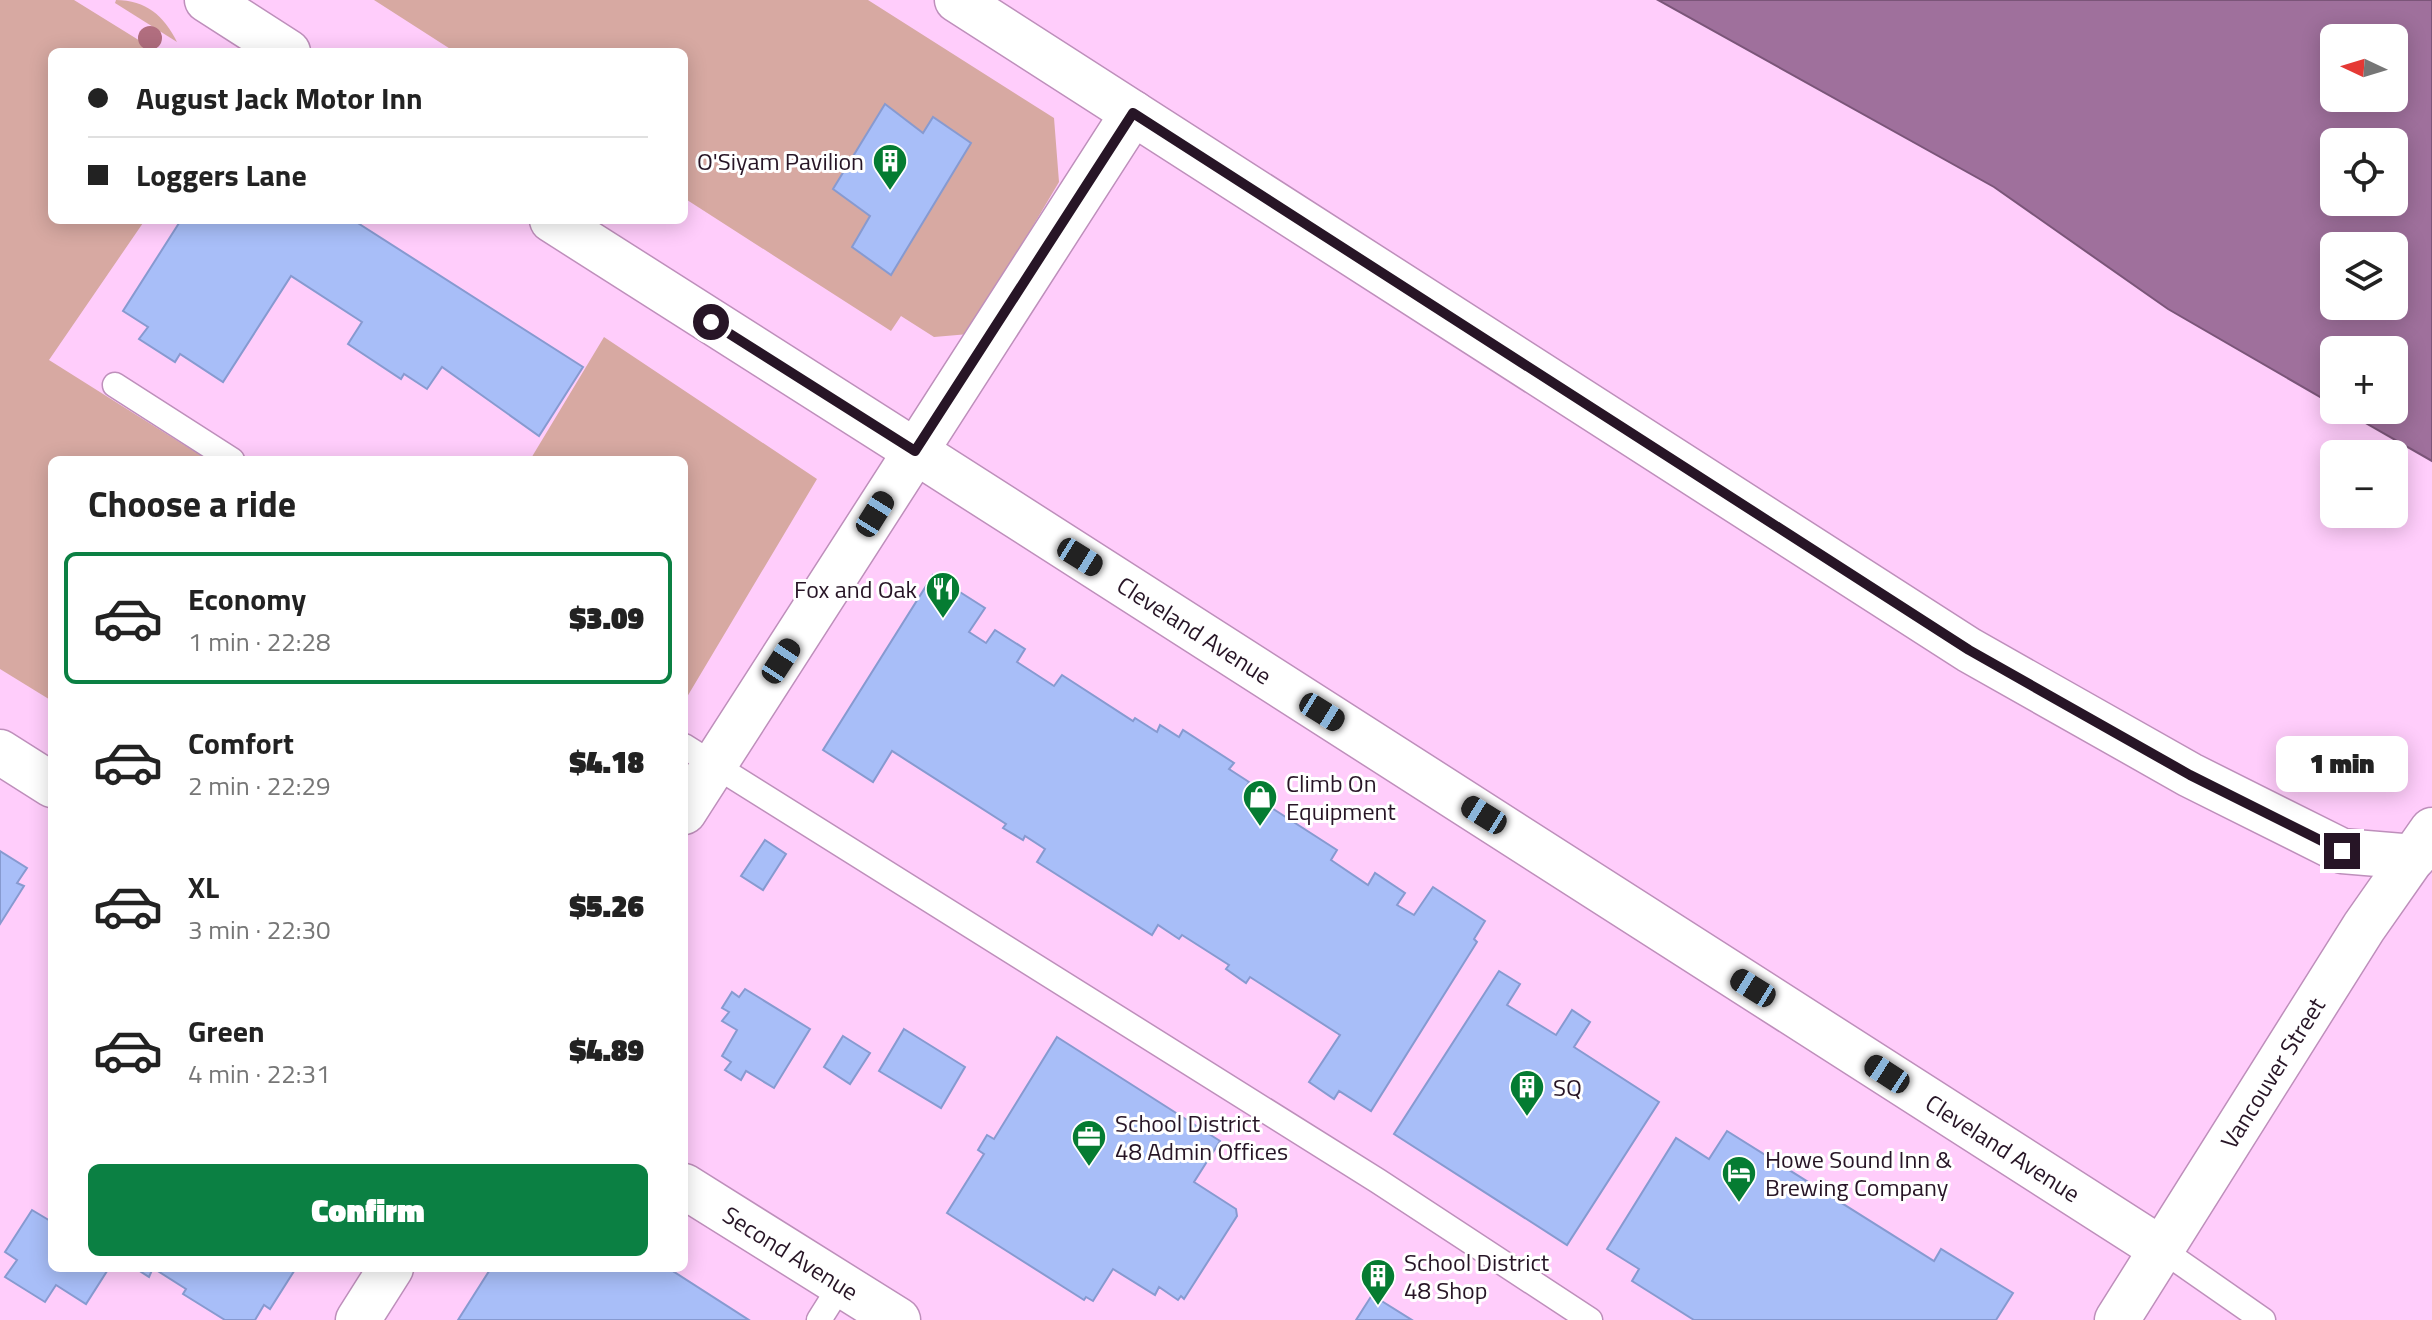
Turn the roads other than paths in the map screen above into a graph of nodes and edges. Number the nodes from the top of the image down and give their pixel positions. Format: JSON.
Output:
{"nodes":[{"id":1,"x":207,"y":0,"type":"edge"},
{"id":2,"x":957,"y":0,"type":"edge"},
{"id":3,"x":282,"y":48,"type":"edge"},
{"id":4,"x":1133,"y":113,"type":"junction"},
{"id":5,"x":558,"y":224,"type":"edge"},
{"id":6,"x":115,"y":385,"type":"dead end"},
{"id":7,"x":915,"y":451,"type":"junction"},
{"id":8,"x":226,"y":456,"type":"edge"},
{"id":9,"x":0,"y":752,"type":"edge"},
{"id":10,"x":699,"y":756,"type":"edge"},
{"id":11,"x":48,"y":782,"type":"edge"},
{"id":12,"x":688,"y":797,"type":"edge"},
{"id":13,"x":2426,"y":849,"type":"edge"},
{"id":14,"x":688,"y":1189,"type":"edge"},
{"id":15,"x":2161,"y":1249,"type":"junction"},
{"id":16,"x":388,"y":1272,"type":"edge"},
{"id":17,"x":830,"y":1302,"type":"edge"},
{"id":18,"x":358,"y":1320,"type":"edge"},
{"id":19,"x":898,"y":1320,"type":"edge"},
{"id":20,"x":1590,"y":1320,"type":"edge"},
{"id":21,"x":2117,"y":1320,"type":"edge"},
{"id":22,"x":2263,"y":1320,"type":"edge"}],
"edges":[{"from":1,"to":3,"type":"street"},
{"from":2,"to":4,"type":"street"},
{"from":4,"to":7,"type":"street"},
{"from":4,"to":13,"type":"street"},
{"from":5,"to":7,"type":"street","name":"Cleveland Avenue"},
{"from":6,"to":8,"type":"lane"},
{"from":7,"to":10,"type":"street"},
{"from":7,"to":15,"type":"street","name":"Cleveland Avenue"},
{"from":9,"to":11,"type":"street"},
{"from":10,"to":12,"type":"street"},
{"from":10,"to":20,"type":"lane"},
{"from":13,"to":15,"type":"street","name":"Vancouver Street"},
{"from":14,"to":17,"type":"street","name":"Second Avenue"},
{"from":15,"to":21,"type":"street","name":"Vancouver Street"},
{"from":15,"to":22,"type":"lane"},
{"from":16,"to":18,"type":"street"},
{"from":17,"to":19,"type":"street","name":"Second Avenue"}]}
